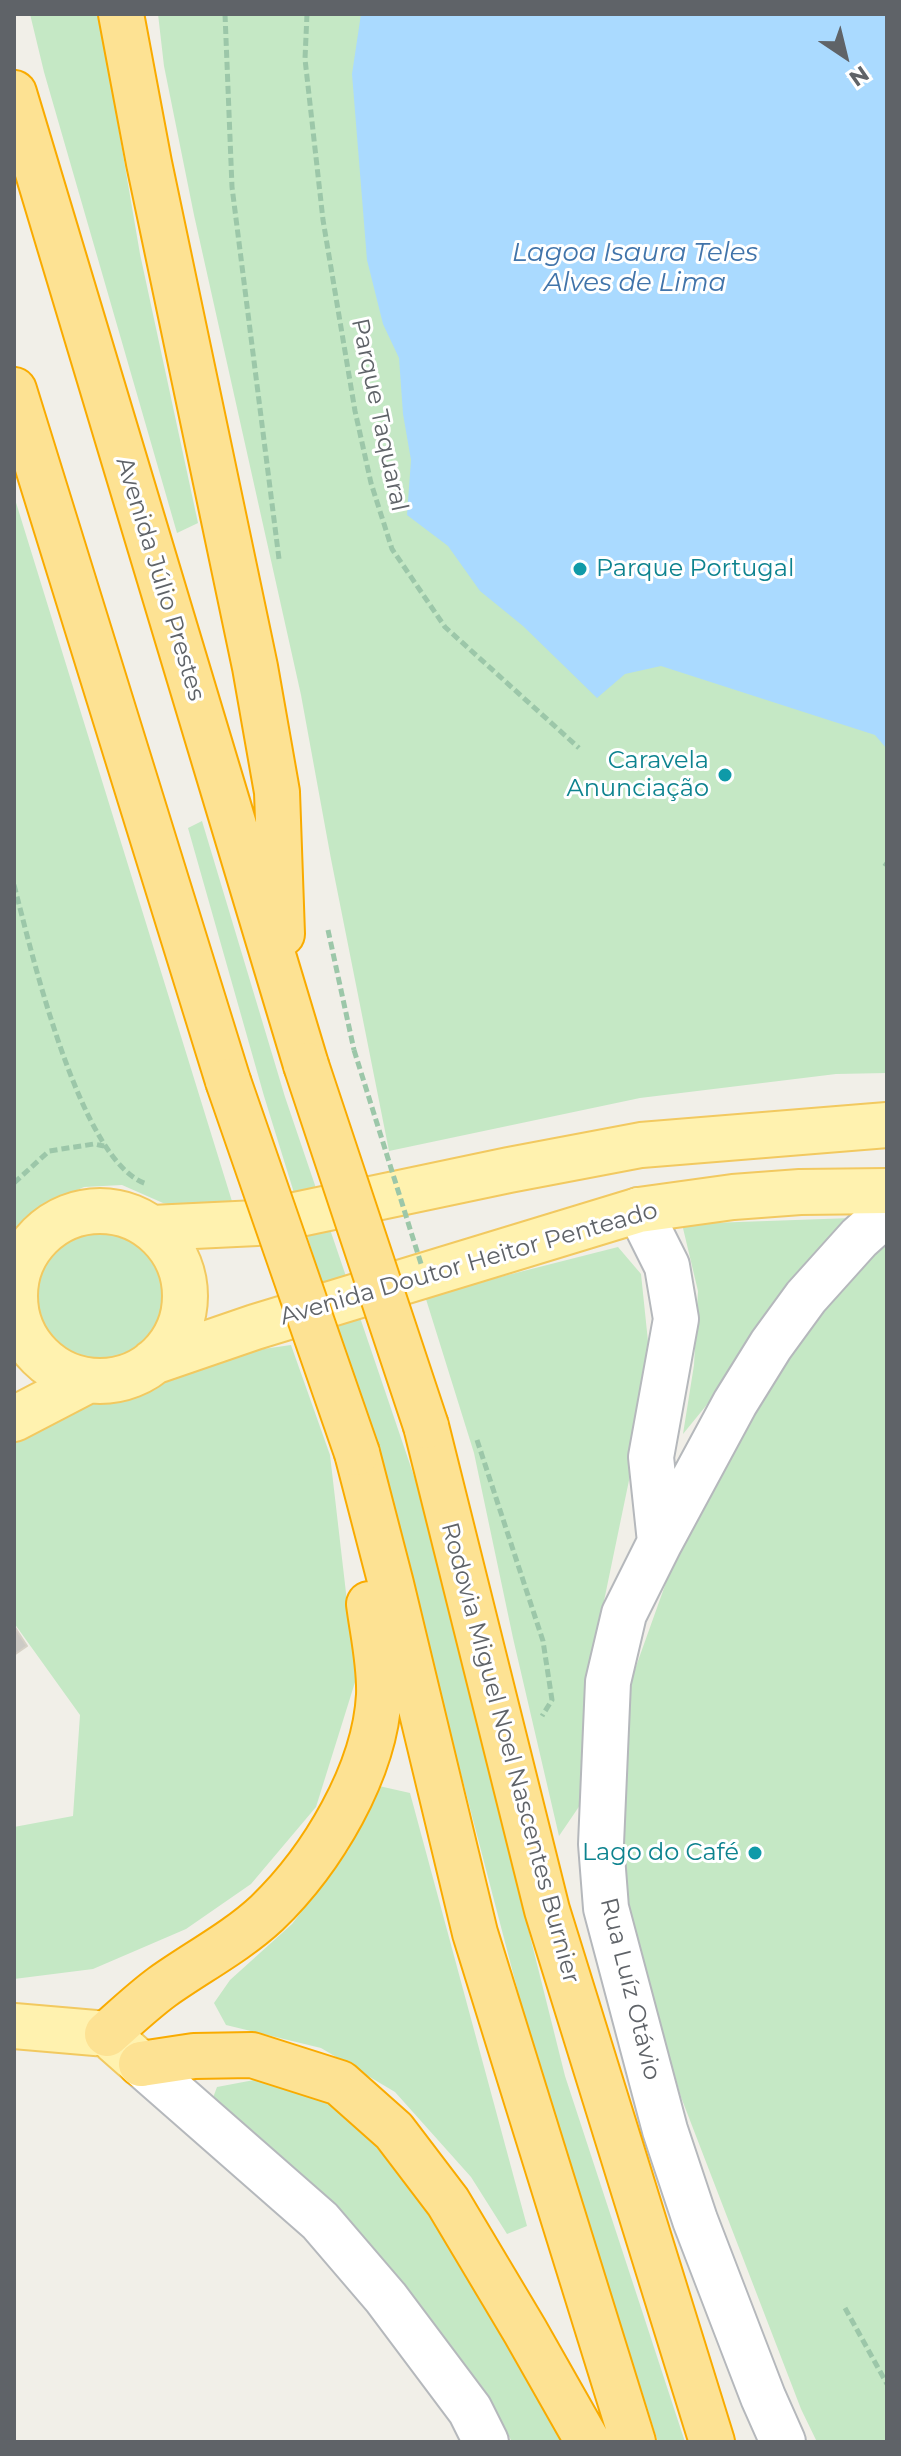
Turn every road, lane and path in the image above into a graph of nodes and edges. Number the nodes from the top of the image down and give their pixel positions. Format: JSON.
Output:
{"nodes":[{"id":1,"x":121,"y":14,"type":"edge"},
{"id":2,"x":225,"y":14,"type":"edge"},
{"id":3,"x":307,"y":14,"type":"edge"},
{"id":4,"x":14,"y":93,"type":"edge"},
{"id":5,"x":14,"y":390,"type":"edge"},
{"id":6,"x":281,"y":572,"type":"dead end"},
{"id":7,"x":579,"y":748,"type":"dead end"},
{"id":8,"x":14,"y":885,"type":"edge"},
{"id":9,"x":326,"y":924,"type":"dead end"},
{"id":10,"x":285,"y":996,"type":"junction"},
{"id":11,"x":306,"y":1065,"type":"joint"},
{"id":12,"x":887,"y":1125,"type":"edge"},
{"id":13,"x":105,"y":1146,"type":"junction"},
{"id":14,"x":14,"y":1183,"type":"edge"},
{"id":15,"x":149,"y":1185,"type":"dead end"},
{"id":16,"x":887,"y":1191,"type":"edge"},
{"id":17,"x":639,"y":1210,"type":"junction"},
{"id":18,"x":887,"y":1213,"type":"edge"},
{"id":19,"x":152,"y":1228,"type":"junction"},
{"id":20,"x":424,"y":1274,"type":"dead end"},
{"id":21,"x":14,"y":1292,"type":"edge"},
{"id":22,"x":153,"y":1362,"type":"junction"},
{"id":23,"x":87,"y":1381,"type":"junction"},
{"id":24,"x":14,"y":1419,"type":"edge"},
{"id":25,"x":476,"y":1438,"type":"dead end"},
{"id":26,"x":359,"y":1463,"type":"junction"},
{"id":27,"x":660,"y":1542,"type":"junction"},
{"id":28,"x":504,"y":1738,"type":"junction"},
{"id":29,"x":14,"y":2026,"type":"edge"},
{"id":30,"x":107,"y":2034,"type":"junction"},
{"id":31,"x":141,"y":2064,"type":"junction"},
{"id":32,"x":845,"y":2308,"type":"dead end"},
{"id":33,"x":887,"y":2384,"type":"edge"},
{"id":34,"x":486,"y":2442,"type":"edge"},
{"id":35,"x":588,"y":2442,"type":"edge"},
{"id":36,"x":633,"y":2442,"type":"edge"},
{"id":37,"x":712,"y":2442,"type":"edge"},
{"id":38,"x":783,"y":2442,"type":"edge"}],
"edges":[{"from":1,"to":10,"type":"highway"},
{"from":2,"to":6,"type":"path"},
{"from":3,"to":7,"type":"path","name":"Parque Taquaral"},
{"from":4,"to":10,"type":"highway","name":"Avenida Júlio Prestes"},
{"from":5,"to":26,"type":"highway","bridge":true},
{"from":8,"to":13,"type":"path"},
{"from":9,"to":20,"type":"path","bridge":true},
{"from":10,"to":11,"type":"highway","name":"Avenida Júlio Prestes"},
{"from":11,"to":28,"type":"highway","name":"Rodovia Miguel Noel Nascentes Burnier","bridge":true},
{"from":12,"to":19,"type":"main road"},
{"from":13,"to":14,"type":"path"},
{"from":13,"to":15,"type":"path"},
{"from":16,"to":17,"type":"main road","name":"Avenida Doutor Heitor Penteado"},
{"from":17,"to":22,"type":"main road","name":"Avenida Doutor Heitor Penteado"},
{"from":17,"to":27,"type":"street"},
{"from":18,"to":27,"type":"street","name":"Rua Luíz Otávio"},
{"from":19,"to":21,"type":"main road"},
{"from":19,"to":22,"type":"main road"},
{"from":21,"to":23,"type":"main road"},
{"from":22,"to":23,"type":"main road"},
{"from":23,"to":24,"type":"main road"},
{"from":25,"to":28,"type":"path"},
{"from":26,"to":30,"type":"highway"},
{"from":26,"to":36,"type":"highway"},
{"from":27,"to":38,"type":"street","name":"Rua Luíz Otávio"},
{"from":28,"to":37,"type":"highway","name":"Rodovia Miguel Noel Nascentes Burnier"},
{"from":29,"to":30,"type":"main road"},
{"from":30,"to":31,"type":"main road"},
{"from":31,"to":34,"type":"street"},
{"from":31,"to":35,"type":"highway"},
{"from":32,"to":33,"type":"path"}]}
